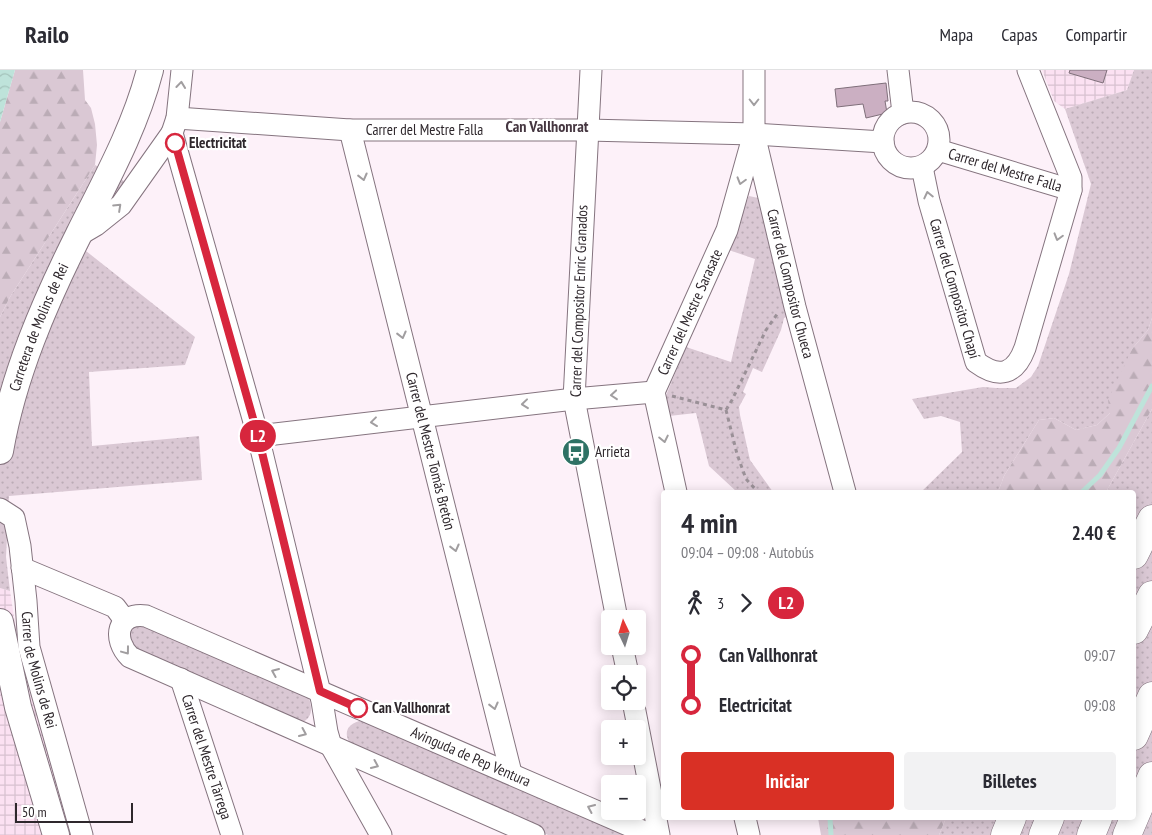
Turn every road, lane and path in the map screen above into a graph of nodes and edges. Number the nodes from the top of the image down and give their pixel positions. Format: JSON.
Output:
{"nodes":[{"id":1,"x":150,"y":70,"type":"edge"},
{"id":2,"x":182,"y":70,"type":"edge"},
{"id":3,"x":590,"y":70,"type":"edge"},
{"id":4,"x":754,"y":70,"type":"edge"},
{"id":5,"x":898,"y":70,"type":"edge"},
{"id":6,"x":1028,"y":70,"type":"edge"},
{"id":7,"x":903,"y":113,"type":"junction"},
{"id":8,"x":175,"y":126,"type":"junction"},
{"id":9,"x":350,"y":130,"type":"junction"},
{"id":10,"x":586,"y":130,"type":"junction"},
{"id":11,"x":754,"y":134,"type":"junction"},
{"id":12,"x":883,"y":142,"type":"junction"},
{"id":13,"x":938,"y":150,"type":"junction"},
{"id":14,"x":922,"y":167,"type":"junction"},
{"id":15,"x":1071,"y":190,"type":"junction"},
{"id":16,"x":78,"y":235,"type":"junction"},
{"id":17,"x":795,"y":307,"type":"junction"},
{"id":18,"x":654,"y":392,"type":"junction"},
{"id":19,"x":574,"y":399,"type":"junction"},
{"id":20,"x":726,"y":410,"type":"junction"},
{"id":21,"x":422,"y":416,"type":"junction"},
{"id":22,"x":258,"y":436,"type":"junction"},
{"id":23,"x":0,"y":451,"type":"edge"},
{"id":24,"x":676,"y":490,"type":"edge"},
{"id":25,"x":756,"y":490,"type":"edge"},
{"id":26,"x":844,"y":490,"type":"edge"},
{"id":27,"x":0,"y":509,"type":"edge"},
{"id":28,"x":1152,"y":519,"type":"edge"},
{"id":29,"x":1136,"y":551,"type":"edge"},
{"id":30,"x":22,"y":568,"type":"junction"},
{"id":31,"x":1152,"y":595,"type":"edge"},
{"id":32,"x":615,"y":610,"type":"edge"},
{"id":33,"x":124,"y":619,"type":"junction"},
{"id":34,"x":0,"y":622,"type":"edge"},
{"id":35,"x":1136,"y":626,"type":"edge"},
{"id":36,"x":181,"y":679,"type":"junction"},
{"id":37,"x":320,"y":691,"type":"junction"},
{"id":38,"x":1152,"y":696,"type":"edge"},
{"id":39,"x":635,"y":710,"type":"edge"},
{"id":40,"x":1136,"y":732,"type":"edge"},
{"id":41,"x":331,"y":746,"type":"junction"},
{"id":42,"x":511,"y":773,"type":"junction"},
{"id":43,"x":1152,"y":776,"type":"edge"},
{"id":44,"x":1136,"y":814,"type":"edge"},
{"id":45,"x":745,"y":820,"type":"edge"},
{"id":46,"x":1011,"y":820,"type":"edge"},
{"id":47,"x":1049,"y":820,"type":"edge"},
{"id":48,"x":1097,"y":820,"type":"edge"},
{"id":49,"x":1133,"y":820,"type":"edge"},
{"id":50,"x":56,"y":835,"type":"edge"},
{"id":51,"x":82,"y":835,"type":"edge"},
{"id":52,"x":232,"y":835,"type":"edge"},
{"id":53,"x":381,"y":835,"type":"edge"},
{"id":54,"x":534,"y":835,"type":"edge"},
{"id":55,"x":651,"y":835,"type":"edge"},
{"id":56,"x":659,"y":835,"type":"edge"},
{"id":57,"x":749,"y":835,"type":"edge"},
{"id":58,"x":1005,"y":835,"type":"edge"},
{"id":59,"x":1043,"y":835,"type":"edge"},
{"id":60,"x":1090,"y":835,"type":"edge"},
{"id":61,"x":1127,"y":835,"type":"edge"}],
"edges":[{"from":1,"to":16,"type":"main road","name":"Carretera de Molins de Rei"},
{"from":8,"to":2,"type":"street","one_way":true},
{"from":3,"to":10,"type":"street","name":"Carrer del Compositor Enric Granados"},
{"from":4,"to":11,"type":"street","name":"Carrer del Compositor Chueca","one_way":true},
{"from":5,"to":7,"type":"street"},
{"from":6,"to":15,"type":"street"},
{"from":7,"to":12,"type":"street"},
{"from":7,"to":13,"type":"street"},
{"from":8,"to":9,"type":"street","name":"Carrer del Mestre Falla"},
{"from":16,"to":8,"type":"street","one_way":true},
{"from":8,"to":22,"type":"street"},
{"from":9,"to":10,"type":"street","name":"Carrer del Mestre Falla"},
{"from":9,"to":21,"type":"street","name":"Carrer del Mestre Tomás Bretón","one_way":true},
{"from":10,"to":11,"type":"street","name":"Carrer del Mestre Falla"},
{"from":10,"to":19,"type":"street","name":"Carrer del Compositor Enric Granados"},
{"from":11,"to":12,"type":"street","name":"Carrer del Mestre Falla"},
{"from":11,"to":17,"type":"street","name":"Carrer del Compositor Chueca"},
{"from":11,"to":18,"type":"street","name":"Carrer del Mestre Sarasate","one_way":true},
{"from":12,"to":14,"type":"street"},
{"from":13,"to":14,"type":"street"},
{"from":13,"to":15,"type":"street","name":"Carrer del Mestre Falla"},
{"from":15,"to":14,"type":"street","name":"Carrer del Compositor Chapí","one_way":true},
{"from":16,"to":23,"type":"main road","name":"Carretera de Molins de Rei"},
{"from":17,"to":20,"type":"path"},
{"from":17,"to":26,"type":"street","name":"Carrer del Compositor Chueca"},
{"from":18,"to":19,"type":"street","one_way":true},
{"from":18,"to":20,"type":"path"},
{"from":18,"to":24,"type":"street","name":"Carrer del Mestre Sarasate","one_way":true},
{"from":19,"to":21,"type":"street","one_way":true},
{"from":19,"to":32,"type":"street","name":"Carrer del Compositor Enric Granados"},
{"from":20,"to":25,"type":"path"},
{"from":21,"to":22,"type":"street","one_way":true},
{"from":21,"to":42,"type":"street","name":"Carrer del Mestre Tomás Bretón","one_way":true},
{"from":22,"to":37,"type":"street"},
{"from":27,"to":30,"type":"street","name":"Carrer de Molins de Rei"},
{"from":28,"to":29,"type":"highway"},
{"from":30,"to":33,"type":"street"},
{"from":30,"to":51,"type":"street","name":"Carrer de Molins de Rei"},
{"from":31,"to":35,"type":"highway"},
{"from":33,"to":36,"type":"street","one_way":true},
{"from":37,"to":33,"type":"street","name":"Avinguda de Pep Ventura","one_way":true},
{"from":34,"to":50,"type":"main road"},
{"from":36,"to":41,"type":"street","one_way":true},
{"from":36,"to":52,"type":"street","name":"Carrer del Mestre Tàrrega"},
{"from":37,"to":41,"type":"street"},
{"from":37,"to":42,"type":"street","name":"Avinguda de Pep Ventura"},
{"from":38,"to":40,"type":"highway"},
{"from":39,"to":56,"type":"street"},
{"from":41,"to":53,"type":"street"},
{"from":41,"to":54,"type":"street","one_way":true},
{"from":55,"to":42,"type":"street","name":"Avinguda de Pep Ventura","one_way":true},
{"from":43,"to":44,"type":"highway"},
{"from":45,"to":57,"type":"street"},
{"from":46,"to":58,"type":"highway"},
{"from":47,"to":59,"type":"highway"},
{"from":48,"to":60,"type":"highway"},
{"from":49,"to":61,"type":"highway"}]}
